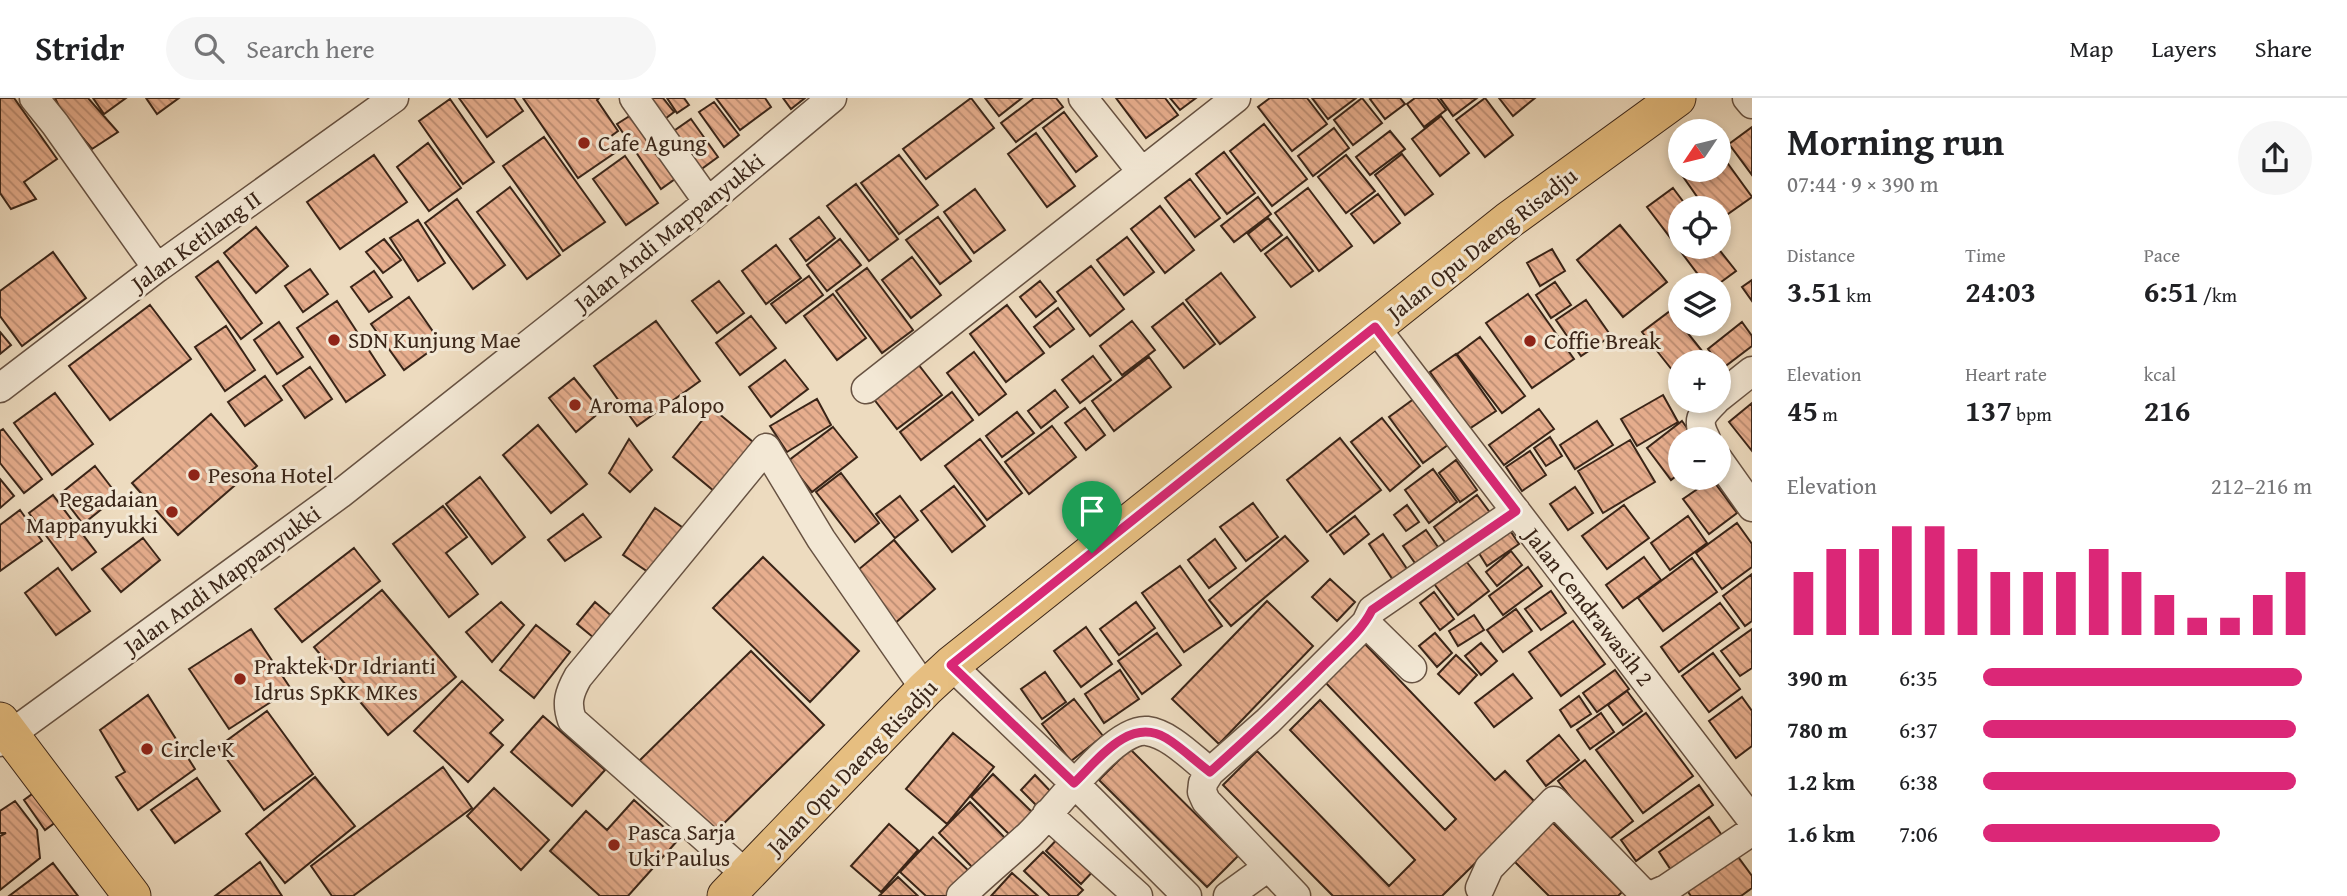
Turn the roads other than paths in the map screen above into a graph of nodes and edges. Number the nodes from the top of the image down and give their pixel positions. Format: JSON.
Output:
{"nodes":[{"id":1,"x":34,"y":98,"type":"edge"},
{"id":2,"x":394,"y":98,"type":"edge"},
{"id":3,"x":634,"y":98,"type":"edge"},
{"id":4,"x":832,"y":98,"type":"edge"},
{"id":5,"x":1083,"y":98,"type":"edge"},
{"id":6,"x":1236,"y":98,"type":"edge"},
{"id":7,"x":1677,"y":98,"type":"edge"},
{"id":8,"x":1747,"y":98,"type":"edge"},
{"id":9,"x":1752,"y":104,"type":"edge"},
{"id":10,"x":1140,"y":171,"type":"junction"},
{"id":11,"x":708,"y":202,"type":"junction"},
{"id":12,"x":157,"y":268,"type":"junction"},
{"id":13,"x":1375,"y":327,"type":"junction"},
{"id":14,"x":1752,"y":371,"type":"edge"},
{"id":15,"x":0,"y":388,"type":"edge"},
{"id":16,"x":1731,"y":388,"type":"edge"},
{"id":17,"x":866,"y":389,"type":"dead end"},
{"id":18,"x":1731,"y":477,"type":"edge"},
{"id":19,"x":1752,"y":507,"type":"edge"},
{"id":20,"x":1516,"y":511,"type":"junction"},
{"id":21,"x":1366,"y":623,"type":"junction"},
{"id":22,"x":1412,"y":668,"type":"dead end"},
{"id":23,"x":938,"y":677,"type":"junction"},
{"id":24,"x":3,"y":732,"type":"edge"},
{"id":25,"x":1210,"y":772,"type":"junction"},
{"id":26,"x":1743,"y":788,"type":"edge"},
{"id":27,"x":1059,"y":800,"type":"junction"},
{"id":28,"x":1752,"y":820,"type":"edge"},
{"id":29,"x":1752,"y":831,"type":"edge"},
{"id":30,"x":1268,"y":867,"type":"junction"},
{"id":31,"x":737,"y":886,"type":"edge"},
{"id":32,"x":1481,"y":893,"type":"edge"},
{"id":33,"x":129,"y":895,"type":"edge"},
{"id":34,"x":1185,"y":895,"type":"edge"},
{"id":35,"x":961,"y":896,"type":"edge"},
{"id":36,"x":1138,"y":896,"type":"edge"},
{"id":37,"x":1228,"y":896,"type":"edge"},
{"id":38,"x":1296,"y":896,"type":"edge"},
{"id":39,"x":1648,"y":896,"type":"edge"}],
"edges":[{"from":1,"to":12,"type":"street"},
{"from":2,"to":12,"type":"street","name":"Jalan Ketilang II"},
{"from":3,"to":11,"type":"street"},
{"from":4,"to":11,"type":"street","name":"Jalan Andi Mappanyukki"},
{"from":5,"to":10,"type":"street"},
{"from":6,"to":10,"type":"street"},
{"from":7,"to":13,"type":"main road","name":"Jalan Opu Daeng Risadju"},
{"from":8,"to":9,"type":"street"},
{"from":10,"to":17,"type":"street"},
{"from":11,"to":24,"type":"street","name":"Jalan Andi Mappanyukki"},
{"from":12,"to":15,"type":"street","name":"Jalan Ketilang II"},
{"from":13,"to":20,"type":"street","name":"Jalan Cendrawasih 2"},
{"from":13,"to":23,"type":"main road","name":"Jalan Opu Daeng Risadju"},
{"from":14,"to":16,"type":"street"},
{"from":18,"to":19,"type":"street"},
{"from":20,"to":21,"type":"street"},
{"from":20,"to":26,"type":"street","name":"Jalan Cendrawasih 2"},
{"from":21,"to":22,"type":"street"},
{"from":21,"to":25,"type":"street"},
{"from":23,"to":27,"type":"street"},
{"from":23,"to":31,"type":"main road","name":"Jalan Opu Daeng Risadju"},
{"from":23,"to":31,"type":"street"},
{"from":24,"to":33,"type":"main road"},
{"from":25,"to":27,"type":"street"},
{"from":25,"to":30,"type":"street"},
{"from":26,"to":28,"type":"street","name":"Jalan Cendrawasih 2"},
{"from":27,"to":34,"type":"street"},
{"from":27,"to":35,"type":"street"},
{"from":27,"to":36,"type":"street"},
{"from":29,"to":39,"type":"street"},
{"from":30,"to":37,"type":"street"},
{"from":30,"to":38,"type":"street"},
{"from":32,"to":39,"type":"street"}]}
